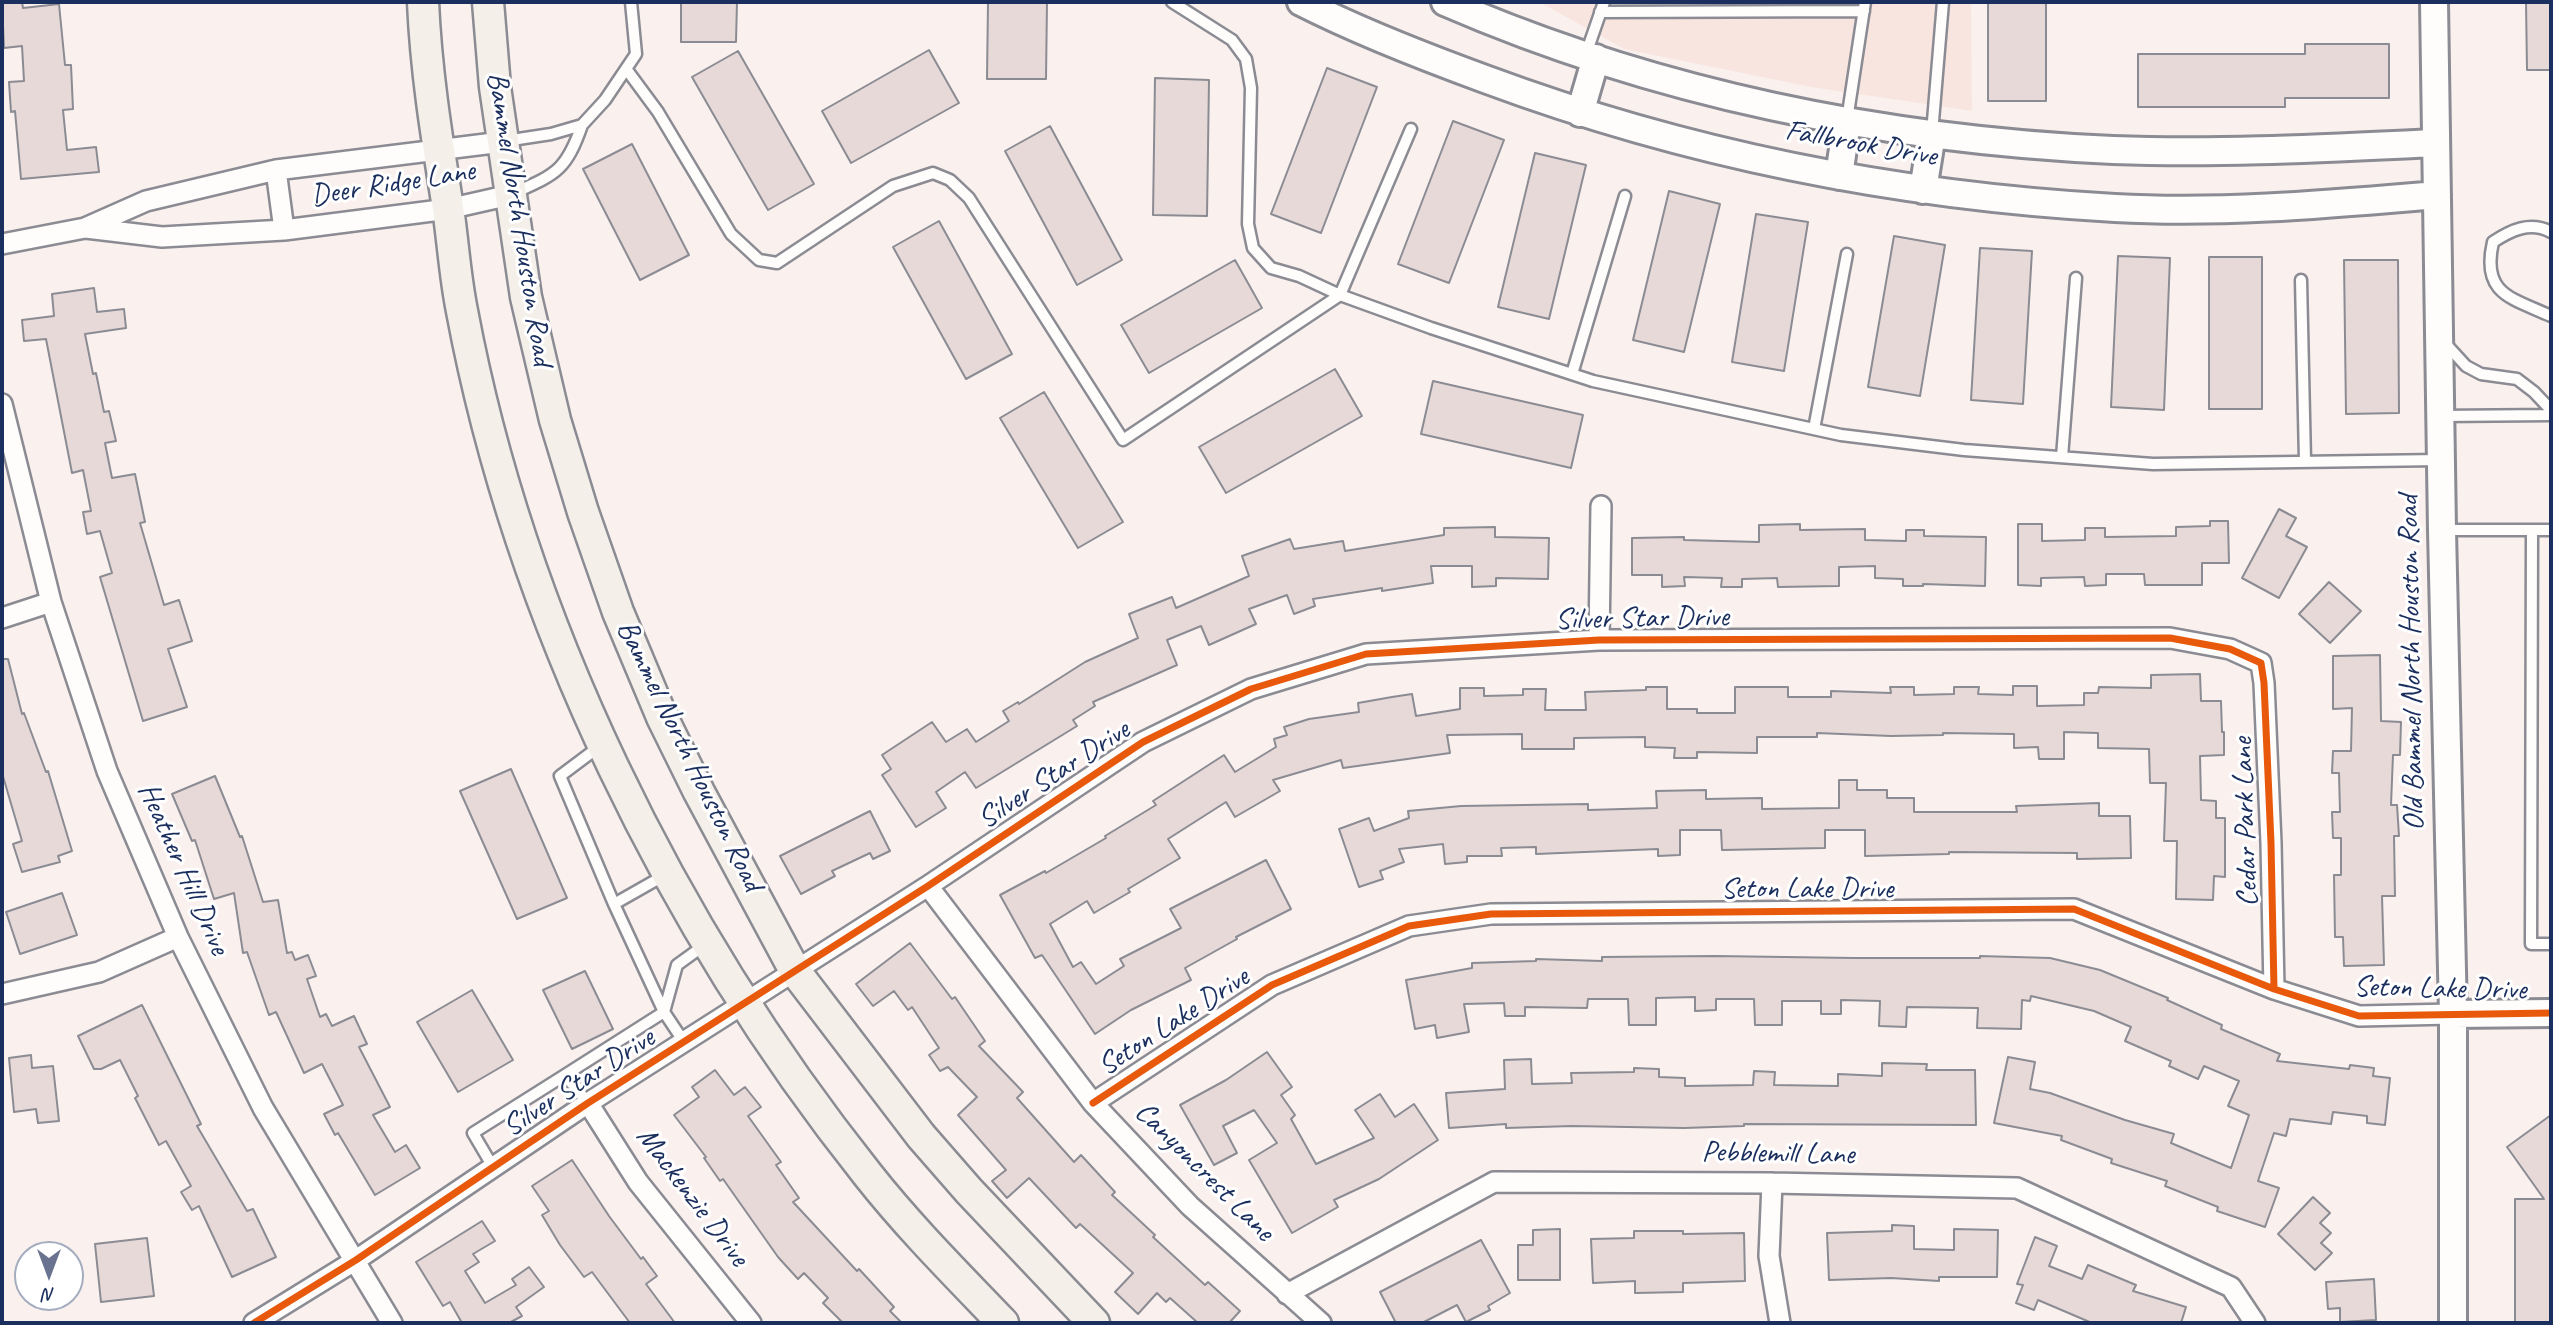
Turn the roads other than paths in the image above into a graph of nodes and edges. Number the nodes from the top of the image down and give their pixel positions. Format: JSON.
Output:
{"nodes":[{"id":1,"x":423,"y":2,"type":"edge"},
{"id":2,"x":488,"y":2,"type":"edge"},
{"id":3,"x":631,"y":2,"type":"edge"},
{"id":4,"x":1172,"y":2,"type":"edge"},
{"id":5,"x":1301,"y":2,"type":"edge"},
{"id":6,"x":1445,"y":2,"type":"edge"},
{"id":7,"x":1943,"y":2,"type":"edge"},
{"id":8,"x":2434,"y":2,"type":"edge"},
{"id":9,"x":1602,"y":7,"type":"edge"},
{"id":10,"x":1864,"y":7,"type":"edge"},
{"id":11,"x":1591,"y":56,"type":"junction"},
{"id":12,"x":626,"y":70,"type":"junction"},
{"id":13,"x":1580,"y":113,"type":"junction"},
{"id":14,"x":1847,"y":121,"type":"junction"},
{"id":15,"x":582,"y":125,"type":"junction"},
{"id":16,"x":1411,"y":129,"type":"dead end"},
{"id":17,"x":1932,"y":134,"type":"junction"},
{"id":18,"x":502,"y":142,"type":"junction"},
{"id":19,"x":2436,"y":143,"type":"junction"},
{"id":20,"x":438,"y":149,"type":"junction"},
{"id":21,"x":276,"y":170,"type":"junction"},
{"id":22,"x":1839,"y":176,"type":"junction"},
{"id":23,"x":1923,"y":190,"type":"junction"},
{"id":24,"x":510,"y":195,"type":"junction"},
{"id":25,"x":2437,"y":195,"type":"junction"},
{"id":26,"x":1625,"y":196,"type":"dead end"},
{"id":27,"x":448,"y":209,"type":"junction"},
{"id":28,"x":85,"y":228,"type":"junction"},
{"id":29,"x":284,"y":230,"type":"junction"},
{"id":30,"x":2551,"y":232,"type":"edge"},
{"id":31,"x":2,"y":244,"type":"edge"},
{"id":32,"x":1847,"y":254,"type":"dead end"},
{"id":33,"x":2076,"y":278,"type":"dead end"},
{"id":34,"x":2301,"y":280,"type":"dead end"},
{"id":35,"x":1340,"y":295,"type":"junction"},
{"id":36,"x":2551,"y":316,"type":"edge"},
{"id":37,"x":2439,"y":334,"type":"junction"},
{"id":38,"x":1572,"y":374,"type":"junction"},
{"id":39,"x":2,"y":404,"type":"edge"},
{"id":40,"x":2551,"y":410,"type":"edge"},
{"id":41,"x":2551,"y":415,"type":"edge"},
{"id":42,"x":2440,"y":416,"type":"junction"},
{"id":43,"x":1814,"y":429,"type":"junction"},
{"id":44,"x":2062,"y":457,"type":"junction"},
{"id":45,"x":2441,"y":460,"type":"junction"},
{"id":46,"x":2305,"y":461,"type":"junction"},
{"id":47,"x":1601,"y":506,"type":"dead end"},
{"id":48,"x":2442,"y":530,"type":"junction"},
{"id":49,"x":2532,"y":530,"type":"junction"},
{"id":50,"x":2551,"y":530,"type":"edge"},
{"id":51,"x":51,"y":603,"type":"junction"},
{"id":52,"x":2,"y":618,"type":"edge"},
{"id":53,"x":1599,"y":640,"type":"junction"},
{"id":54,"x":2252,"y":659,"type":"joint"},
{"id":55,"x":602,"y":744,"type":"junction"},
{"id":56,"x":668,"y":873,"type":"junction"},
{"id":57,"x":928,"y":886,"type":"junction"},
{"id":58,"x":614,"y":904,"type":"junction"},
{"id":59,"x":178,"y":937,"type":"junction"},
{"id":60,"x":708,"y":943,"type":"junction"},
{"id":61,"x":2551,"y":944,"type":"edge"},
{"id":62,"x":795,"y":971,"type":"junction"},
{"id":63,"x":2274,"y":989,"type":"junction"},
{"id":64,"x":2,"y":994,"type":"edge"},
{"id":65,"x":746,"y":1002,"type":"junction"},
{"id":66,"x":664,"y":1012,"type":"junction"},
{"id":67,"x":2551,"y":1013,"type":"edge"},
{"id":68,"x":2453,"y":1014,"type":"junction"},
{"id":69,"x":684,"y":1042,"type":"junction"},
{"id":70,"x":565,"y":1075,"type":"junction"},
{"id":71,"x":588,"y":1103,"type":"junction"},
{"id":72,"x":1093,"y":1103,"type":"junction"},
{"id":73,"x":493,"y":1167,"type":"junction"},
{"id":74,"x":1772,"y":1183,"type":"junction"},
{"id":75,"x":356,"y":1260,"type":"junction"},
{"id":76,"x":1287,"y":1294,"type":"junction"},
{"id":77,"x":254,"y":1323,"type":"edge"},
{"id":78,"x":393,"y":1323,"type":"edge"},
{"id":79,"x":751,"y":1323,"type":"edge"},
{"id":80,"x":1003,"y":1323,"type":"edge"},
{"id":81,"x":1094,"y":1323,"type":"edge"},
{"id":82,"x":1321,"y":1323,"type":"edge"},
{"id":83,"x":1780,"y":1323,"type":"edge"},
{"id":84,"x":2255,"y":1323,"type":"edge"},
{"id":85,"x":2453,"y":1323,"type":"edge"}],
"edges":[{"from":1,"to":20,"type":"main road"},
{"from":2,"to":18,"type":"main road","name":"Bammel North Houston Road"},
{"from":3,"to":12,"type":"lane"},
{"from":4,"to":35,"type":"lane"},
{"from":5,"to":13,"type":"street","name":"Fallbrook Drive"},
{"from":6,"to":11,"type":"street","name":"Fallbrook Drive"},
{"from":7,"to":17,"type":"lane"},
{"from":8,"to":19,"type":"street","name":"Old Bammel North Houston Road"},
{"from":9,"to":10,"type":"lane"},
{"from":9,"to":11,"type":"lane"},
{"from":10,"to":14,"type":"lane"},
{"from":11,"to":13,"type":"street"},
{"from":11,"to":14,"type":"street","name":"Fallbrook Drive"},
{"from":12,"to":15,"type":"lane"},
{"from":12,"to":35,"type":"lane"},
{"from":13,"to":22,"type":"street","name":"Fallbrook Drive"},
{"from":14,"to":17,"type":"street","name":"Fallbrook Drive"},
{"from":14,"to":22,"type":"street"},
{"from":15,"to":18,"type":"lane"},
{"from":15,"to":24,"type":"lane"},
{"from":16,"to":35,"type":"lane"},
{"from":17,"to":19,"type":"street","name":"Fallbrook Drive"},
{"from":17,"to":23,"type":"street"},
{"from":18,"to":20,"type":"street","name":"Deer Ridge Lane"},
{"from":18,"to":24,"type":"main road","name":"Bammel North Houston Road"},
{"from":19,"to":25,"type":"street","name":"Old Bammel North Houston Road"},
{"from":20,"to":21,"type":"street","name":"Deer Ridge Lane"},
{"from":20,"to":27,"type":"main road"},
{"from":21,"to":28,"type":"street","name":"Deer Ridge Lane"},
{"from":21,"to":29,"type":"street","name":"Deer Ridge Lane"},
{"from":22,"to":23,"type":"street","name":"Fallbrook Drive"},
{"from":23,"to":25,"type":"street","name":"Fallbrook Drive"},
{"from":24,"to":27,"type":"street","name":"Deer Ridge Lane"},
{"from":24,"to":62,"type":"main road","name":"Bammel North Houston Road"},
{"from":25,"to":37,"type":"street","name":"Old Bammel North Houston Road"},
{"from":26,"to":38,"type":"lane"},
{"from":27,"to":29,"type":"street","name":"Deer Ridge Lane"},
{"from":27,"to":55,"type":"main road"},
{"from":28,"to":29,"type":"street","name":"Deer Ridge Lane"},
{"from":28,"to":31,"type":"street","name":"Deer Ridge Lane"},
{"from":30,"to":36,"type":"lane"},
{"from":32,"to":43,"type":"lane"},
{"from":33,"to":44,"type":"lane"},
{"from":34,"to":46,"type":"lane"},
{"from":35,"to":38,"type":"lane"},
{"from":37,"to":40,"type":"lane"},
{"from":37,"to":42,"type":"street","name":"Old Bammel North Houston Road"},
{"from":38,"to":43,"type":"lane"},
{"from":39,"to":51,"type":"street","name":"Heather Hill Drive"},
{"from":41,"to":42,"type":"lane"},
{"from":42,"to":45,"type":"street","name":"Old Bammel North Houston Road"},
{"from":43,"to":44,"type":"lane"},
{"from":44,"to":46,"type":"lane"},
{"from":45,"to":46,"type":"lane"},
{"from":45,"to":48,"type":"street","name":"Old Bammel North Houston Road"},
{"from":47,"to":53,"type":"street"},
{"from":48,"to":49,"type":"lane"},
{"from":48,"to":68,"type":"street","name":"Old Bammel North Houston Road"},
{"from":49,"to":50,"type":"lane"},
{"from":49,"to":61,"type":"lane"},
{"from":51,"to":52,"type":"street"},
{"from":51,"to":59,"type":"street","name":"Heather Hill Drive"},
{"from":53,"to":54,"type":"street","name":"Silver Star Drive"},
{"from":53,"to":57,"type":"street","name":"Silver Star Drive"},
{"from":54,"to":63,"type":"street","name":"Cedar Park Lane"},
{"from":55,"to":56,"type":"main road"},
{"from":55,"to":58,"type":"lane"},
{"from":56,"to":58,"type":"lane"},
{"from":56,"to":60,"type":"main road"},
{"from":57,"to":62,"type":"street","name":"Silver Star Drive"},
{"from":57,"to":72,"type":"street","name":"Canyoncrest Lane"},
{"from":58,"to":66,"type":"lane"},
{"from":59,"to":64,"type":"street"},
{"from":59,"to":75,"type":"street","name":"Heather Hill Drive"},
{"from":60,"to":65,"type":"main road"},
{"from":60,"to":66,"type":"lane"},
{"from":62,"to":65,"type":"street","name":"Silver Star Drive"},
{"from":62,"to":81,"type":"main road","name":"Bammel North Houston Road"},
{"from":63,"to":68,"type":"street","name":"Seton Lake Drive"},
{"from":63,"to":72,"type":"street","name":"Seton Lake Drive"},
{"from":65,"to":69,"type":"street","name":"Silver Star Drive"},
{"from":65,"to":80,"type":"main road"},
{"from":66,"to":69,"type":"lane"},
{"from":66,"to":70,"type":"lane"},
{"from":67,"to":68,"type":"street","name":"Seton Lake Drive"},
{"from":68,"to":85,"type":"street","name":"Old Bammel North Houston Road"},
{"from":69,"to":71,"type":"street","name":"Silver Star Drive"},
{"from":70,"to":71,"type":"lane"},
{"from":70,"to":73,"type":"lane"},
{"from":71,"to":73,"type":"street","name":"Silver Star Drive"},
{"from":71,"to":79,"type":"street","name":"Mackenzie Drive"},
{"from":72,"to":76,"type":"street","name":"Canyoncrest Lane"},
{"from":73,"to":75,"type":"street","name":"Silver Star Drive"},
{"from":74,"to":76,"type":"street","name":"Pebblemill Lane"},
{"from":74,"to":83,"type":"street"},
{"from":74,"to":84,"type":"street","name":"Pebblemill Lane"},
{"from":75,"to":77,"type":"street","name":"Silver Star Drive"},
{"from":75,"to":78,"type":"street","name":"Heather Hill Drive"},
{"from":76,"to":82,"type":"street","name":"Canyoncrest Lane"}]}
